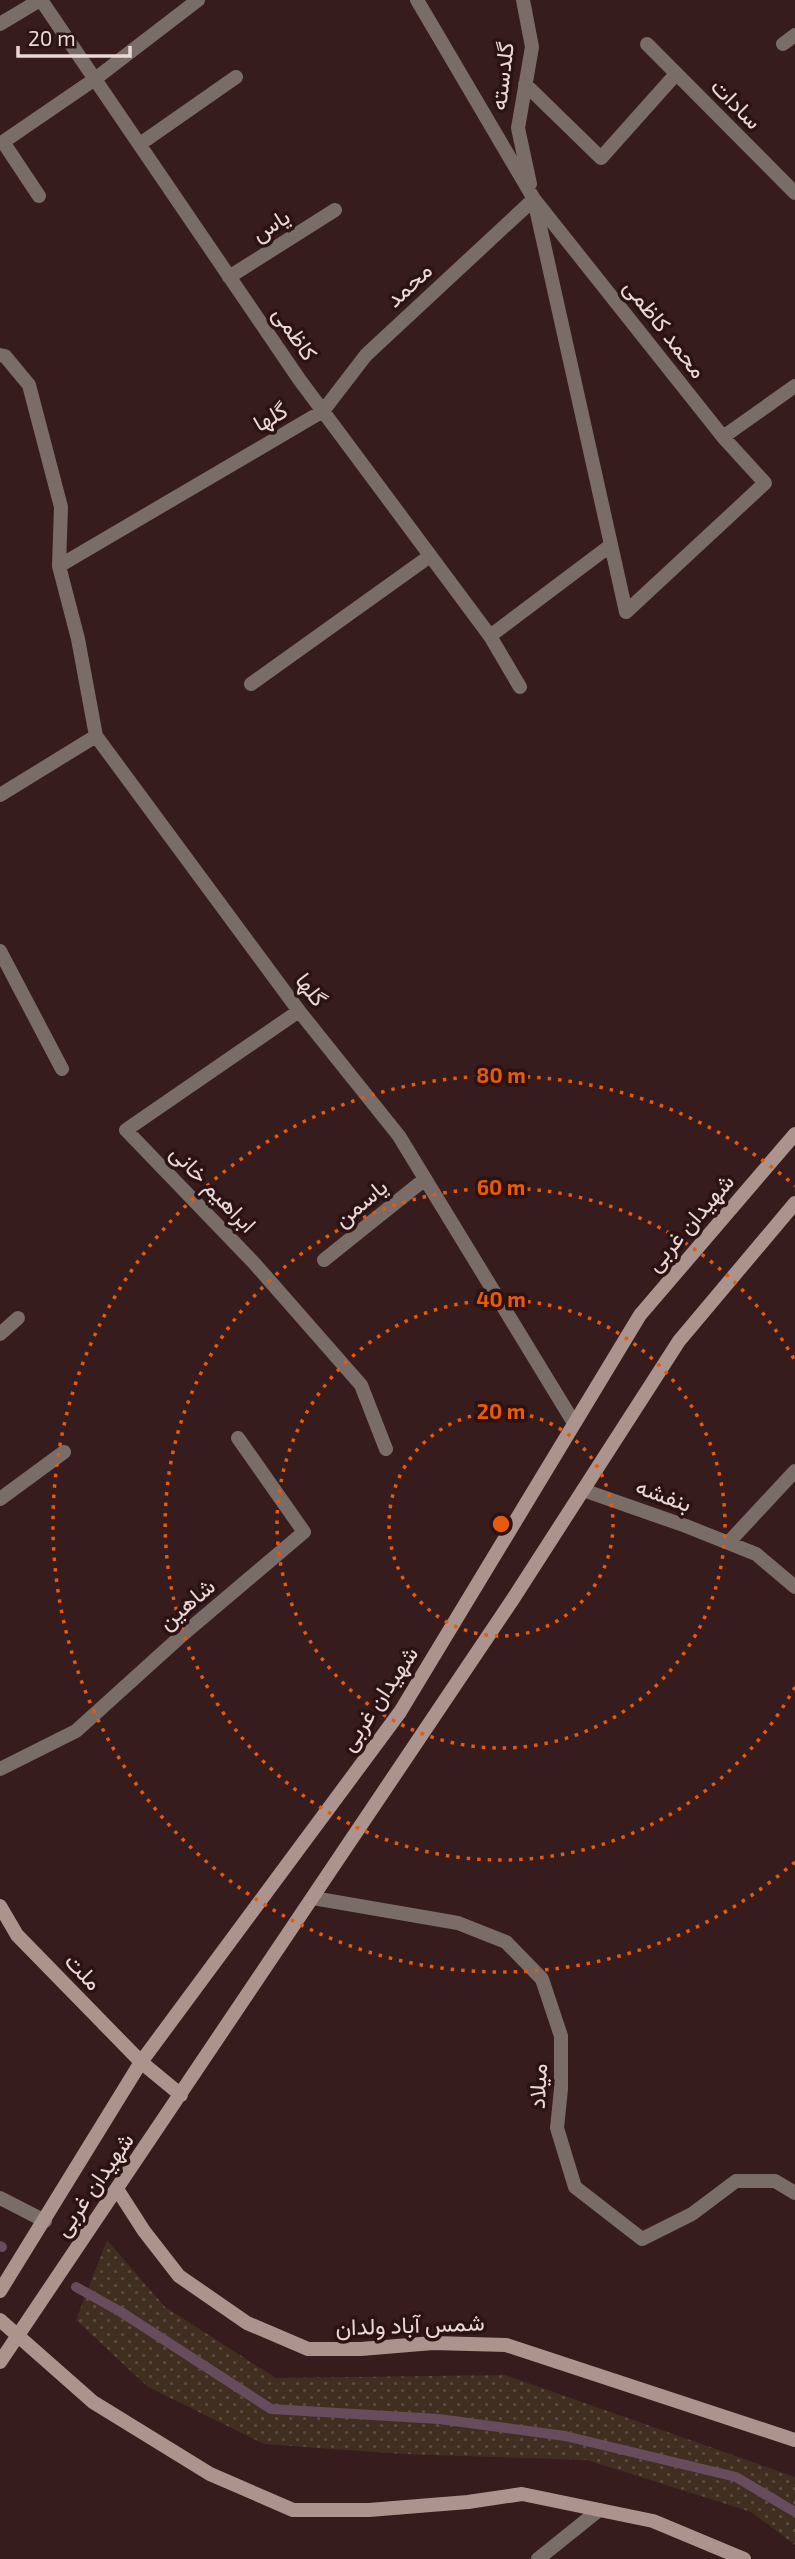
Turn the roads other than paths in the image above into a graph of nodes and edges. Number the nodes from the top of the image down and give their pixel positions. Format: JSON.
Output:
{"nodes":[{"id":1,"x":41,"y":0,"type":"edge"},
{"id":2,"x":198,"y":0,"type":"edge"},
{"id":3,"x":416,"y":0,"type":"edge"},
{"id":4,"x":523,"y":0,"type":"edge"},
{"id":5,"x":0,"y":24,"type":"edge"},
{"id":6,"x":647,"y":44,"type":"dead end"},
{"id":7,"x":676,"y":74,"type":"junction"},
{"id":8,"x":236,"y":77,"type":"dead end"},
{"id":9,"x":96,"y":79,"type":"junction"},
{"id":10,"x":525,"y":84,"type":"junction"},
{"id":11,"x":140,"y":145,"type":"junction"},
{"id":12,"x":795,"y":194,"type":"edge"},
{"id":13,"x":39,"y":196,"type":"dead end"},
{"id":14,"x":534,"y":199,"type":"junction"},
{"id":15,"x":335,"y":210,"type":"dead end"},
{"id":16,"x":229,"y":276,"type":"junction"},
{"id":17,"x":0,"y":355,"type":"edge"},
{"id":18,"x":795,"y":386,"type":"edge"},
{"id":19,"x":323,"y":411,"type":"junction"},
{"id":20,"x":723,"y":437,"type":"junction"},
{"id":21,"x":611,"y":545,"type":"junction"},
{"id":22,"x":430,"y":556,"type":"junction"},
{"id":23,"x":60,"y":566,"type":"junction"},
{"id":24,"x":490,"y":636,"type":"junction"},
{"id":25,"x":251,"y":684,"type":"dead end"},
{"id":26,"x":520,"y":687,"type":"dead end"},
{"id":27,"x":96,"y":736,"type":"junction"},
{"id":28,"x":0,"y":795,"type":"edge"},
{"id":29,"x":0,"y":951,"type":"edge"},
{"id":30,"x":299,"y":1011,"type":"junction"},
{"id":31,"x":62,"y":1069,"type":"dead end"},
{"id":32,"x":795,"y":1134,"type":"edge"},
{"id":33,"x":425,"y":1179,"type":"junction"},
{"id":34,"x":795,"y":1203,"type":"edge"},
{"id":35,"x":324,"y":1260,"type":"dead end"},
{"id":36,"x":19,"y":1318,"type":"dead end"},
{"id":37,"x":0,"y":1334,"type":"edge"},
{"id":38,"x":574,"y":1423,"type":"junction"},
{"id":39,"x":239,"y":1438,"type":"dead end"},
{"id":40,"x":386,"y":1449,"type":"dead end"},
{"id":41,"x":64,"y":1452,"type":"dead end"},
{"id":42,"x":795,"y":1471,"type":"edge"},
{"id":43,"x":583,"y":1490,"type":"junction"},
{"id":44,"x":0,"y":1499,"type":"edge"},
{"id":45,"x":728,"y":1543,"type":"junction"},
{"id":46,"x":795,"y":1587,"type":"edge"},
{"id":47,"x":0,"y":1769,"type":"edge"},
{"id":48,"x":313,"y":1898,"type":"junction"},
{"id":49,"x":0,"y":1906,"type":"edge"},
{"id":50,"x":141,"y":2063,"type":"junction"},
{"id":51,"x":181,"y":2095,"type":"junction"},
{"id":52,"x":117,"y":2189,"type":"junction"},
{"id":53,"x":795,"y":2193,"type":"edge"},
{"id":54,"x":0,"y":2198,"type":"edge"},
{"id":55,"x":44,"y":2221,"type":"junction"},
{"id":56,"x":0,"y":2291,"type":"edge"},
{"id":57,"x":0,"y":2320,"type":"edge"},
{"id":58,"x":18,"y":2333,"type":"junction"},
{"id":59,"x":0,"y":2362,"type":"edge"},
{"id":60,"x":795,"y":2440,"type":"edge"},
{"id":61,"x":598,"y":2510,"type":"junction"},
{"id":62,"x":538,"y":2559,"type":"edge"},
{"id":63,"x":744,"y":2559,"type":"edge"}],
"edges":[{"from":1,"to":5,"type":"street"},
{"from":1,"to":9,"type":"street","name":"کاظمی"},
{"from":2,"to":9,"type":"street"},
{"from":3,"to":14,"type":"street"},
{"from":4,"to":10,"type":"street","name":"گلدسته"},
{"from":6,"to":7,"type":"street","name":"سادات"},
{"from":7,"to":10,"type":"street"},
{"from":7,"to":12,"type":"street","name":"سادات"},
{"from":8,"to":11,"type":"street"},
{"from":9,"to":11,"type":"street","name":"کاظمی"},
{"from":9,"to":13,"type":"street"},
{"from":10,"to":14,"type":"street","name":"گلدسته"},
{"from":11,"to":16,"type":"street","name":"کاظمی"},
{"from":14,"to":19,"type":"street","name":"محمد"},
{"from":14,"to":20,"type":"street","name":"محمد کاظمی"},
{"from":14,"to":21,"type":"street"},
{"from":15,"to":16,"type":"street","name":"یاس"},
{"from":16,"to":19,"type":"street","name":"کاظمی"},
{"from":17,"to":23,"type":"street","name":"گلها"},
{"from":18,"to":20,"type":"street"},
{"from":19,"to":22,"type":"street","name":"کاظمی"},
{"from":19,"to":23,"type":"street","name":"گلها"},
{"from":20,"to":21,"type":"street","name":"محمد کاظمی"},
{"from":21,"to":24,"type":"street"},
{"from":22,"to":24,"type":"street","name":"کاظمی"},
{"from":22,"to":25,"type":"street"},
{"from":23,"to":27,"type":"street","name":"گلها"},
{"from":24,"to":26,"type":"street","name":"کاظمی"},
{"from":27,"to":28,"type":"street"},
{"from":27,"to":30,"type":"street","name":"گلها"},
{"from":29,"to":31,"type":"street"},
{"from":30,"to":33,"type":"street","name":"گلها"},
{"from":30,"to":40,"type":"street","name":"ابراهیم خانی"},
{"from":32,"to":38,"type":"main road","name":"شهیدان غربی"},
{"from":33,"to":35,"type":"street","name":"یاسمن"},
{"from":33,"to":38,"type":"street","name":"گلها"},
{"from":34,"to":43,"type":"main road","name":"شهیدان غربی"},
{"from":36,"to":37,"type":"street"},
{"from":38,"to":50,"type":"main road","name":"شهیدان غربی"},
{"from":39,"to":47,"type":"street","name":"شاهین"},
{"from":41,"to":44,"type":"street"},
{"from":42,"to":45,"type":"street"},
{"from":43,"to":45,"type":"street","name":"بنفشه"},
{"from":43,"to":48,"type":"main road","name":"شهیدان غربی"},
{"from":45,"to":46,"type":"street","name":"بنفشه"},
{"from":48,"to":51,"type":"main road","name":"شهیدان غربی"},
{"from":48,"to":53,"type":"street","name":"میلاد"},
{"from":49,"to":50,"type":"main road","name":"ملت"},
{"from":50,"to":51,"type":"main road","name":"ملت"},
{"from":50,"to":55,"type":"main road","name":"شهیدان غربی"},
{"from":51,"to":52,"type":"main road","name":"شهیدان غربی"},
{"from":52,"to":58,"type":"main road","name":"شهیدان غربی"},
{"from":52,"to":60,"type":"main road","name":"شمس آباد ولدان"},
{"from":54,"to":55,"type":"street"},
{"from":55,"to":56,"type":"main road","name":"شهیدان غربی"},
{"from":57,"to":58,"type":"main road"},
{"from":58,"to":59,"type":"main road","name":"شهیدان غربی"},
{"from":58,"to":61,"type":"main road"},
{"from":61,"to":62,"type":"street"},
{"from":61,"to":63,"type":"main road"}]}
